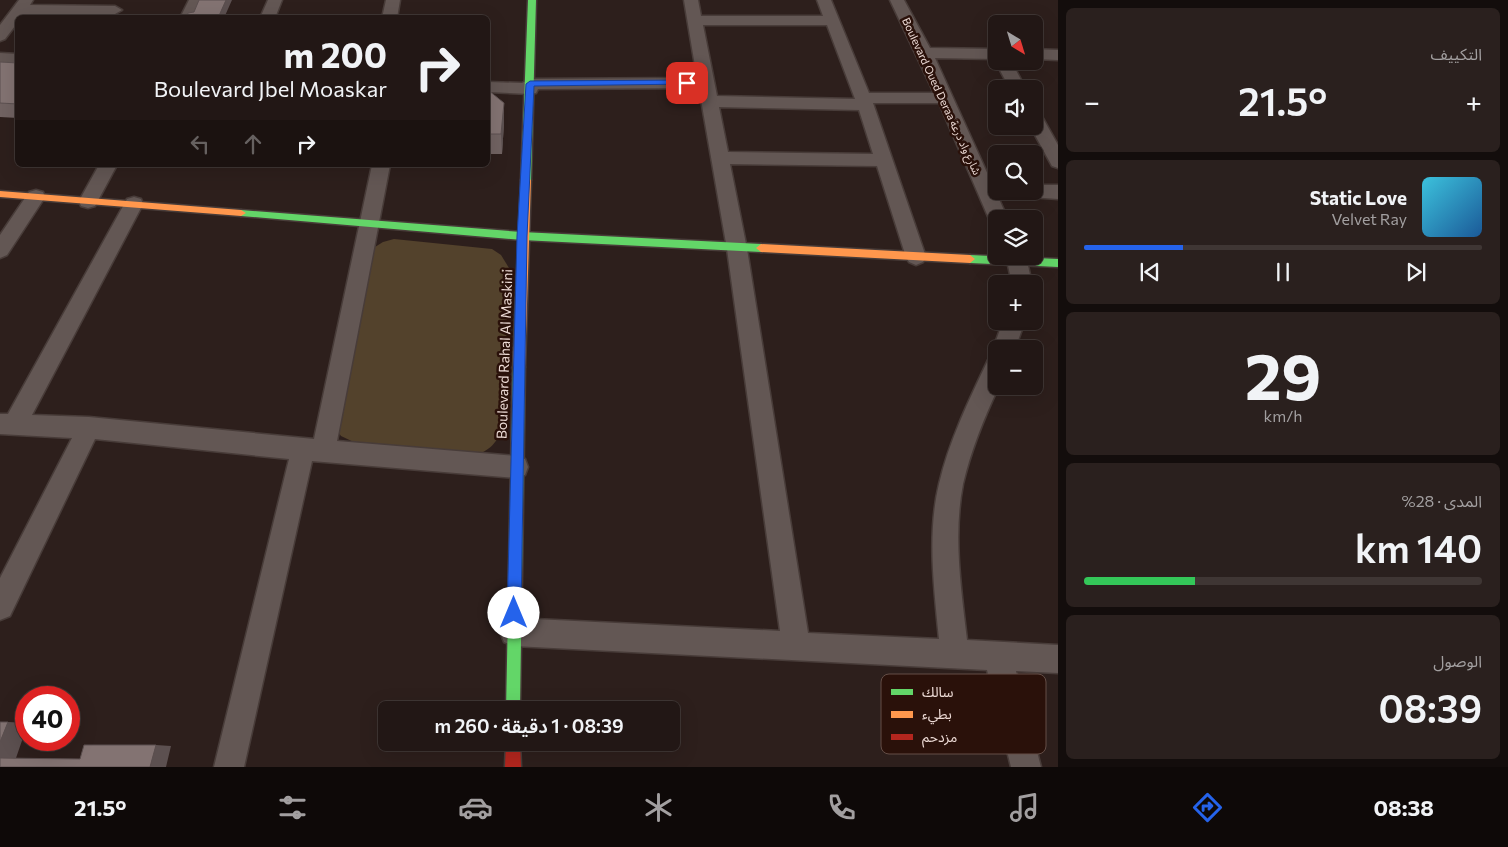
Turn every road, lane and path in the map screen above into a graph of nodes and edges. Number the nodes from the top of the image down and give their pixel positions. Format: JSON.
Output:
{"nodes":[{"id":1,"x":196,"y":0,"type":"edge"},
{"id":2,"x":275,"y":0,"type":"edge"},
{"id":3,"x":393,"y":0,"type":"edge"},
{"id":4,"x":532,"y":0,"type":"edge"},
{"id":5,"x":824,"y":0,"type":"edge"},
{"id":6,"x":897,"y":0,"type":"edge"},
{"id":7,"x":22,"y":4,"type":"edge"},
{"id":8,"x":116,"y":9,"type":"edge"},
{"id":9,"x":693,"y":10,"type":"edge"},
{"id":10,"x":188,"y":15,"type":"edge"},
{"id":11,"x":268,"y":15,"type":"edge"},
{"id":12,"x":390,"y":15,"type":"edge"},
{"id":13,"x":834,"y":21,"type":"junction"},
{"id":14,"x":0,"y":36,"type":"edge"},
{"id":15,"x":925,"y":53,"type":"junction"},
{"id":16,"x":988,"y":54,"type":"edge"},
{"id":17,"x":1043,"y":54,"type":"edge"},
{"id":18,"x":1058,"y":55,"type":"edge"},
{"id":19,"x":0,"y":58,"type":"edge"},
{"id":20,"x":15,"y":59,"type":"edge"},
{"id":21,"x":530,"y":86,"type":"junction"},
{"id":22,"x":490,"y":87,"type":"edge"},
{"id":23,"x":709,"y":92,"type":"junction"},
{"id":24,"x":944,"y":98,"type":"junction"},
{"id":25,"x":864,"y":101,"type":"junction"},
{"id":26,"x":1051,"y":135,"type":"edge"},
{"id":27,"x":719,"y":158,"type":"junction"},
{"id":28,"x":884,"y":160,"type":"junction"},
{"id":29,"x":1058,"y":162,"type":"edge"},
{"id":30,"x":107,"y":167,"type":"edge"},
{"id":31,"x":381,"y":167,"type":"edge"},
{"id":32,"x":1043,"y":192,"type":"edge"},
{"id":33,"x":1058,"y":192,"type":"edge"},
{"id":34,"x":0,"y":194,"type":"edge"},
{"id":35,"x":36,"y":197,"type":"junction"},
{"id":36,"x":88,"y":201,"type":"junction"},
{"id":37,"x":134,"y":204,"type":"junction"},
{"id":38,"x":995,"y":210,"type":"edge"},
{"id":39,"x":369,"y":224,"type":"junction"},
{"id":40,"x":522,"y":236,"type":"junction"},
{"id":41,"x":737,"y":248,"type":"junction"},
{"id":42,"x":0,"y":250,"type":"edge"},
{"id":43,"x":916,"y":257,"type":"junction"},
{"id":44,"x":988,"y":258,"type":"edge"},
{"id":45,"x":1043,"y":262,"type":"edge"},
{"id":46,"x":1058,"y":263,"type":"edge"},
{"id":47,"x":988,"y":385,"type":"edge"},
{"id":48,"x":7,"y":424,"type":"edge"},
{"id":49,"x":89,"y":428,"type":"junction"},
{"id":50,"x":313,"y":450,"type":"junction"},
{"id":51,"x":516,"y":467,"type":"junction"},
{"id":52,"x":0,"y":606,"type":"edge"},
{"id":53,"x":514,"y":632,"type":"junction"},
{"id":54,"x":796,"y":647,"type":"junction"},
{"id":55,"x":954,"y":654,"type":"junction"},
{"id":56,"x":998,"y":657,"type":"junction"},
{"id":57,"x":1058,"y":659,"type":"edge"},
{"id":58,"x":1002,"y":674,"type":"edge"},
{"id":59,"x":513,"y":701,"type":"edge"},
{"id":60,"x":513,"y":751,"type":"edge"},
{"id":61,"x":1023,"y":754,"type":"edge"},
{"id":62,"x":229,"y":767,"type":"edge"},
{"id":63,"x":513,"y":767,"type":"edge"},
{"id":64,"x":1026,"y":767,"type":"edge"}],
"edges":[{"from":1,"to":10,"type":"street"},
{"from":2,"to":11,"type":"street"},
{"from":3,"to":12,"type":"street"},
{"from":4,"to":21,"type":"street","name":"Boulevard Rahal Al Maskini"},
{"from":5,"to":13,"type":"street"},
{"from":6,"to":15,"type":"street","name":"Boulevard Oued Deraa شارع واد درعة"},
{"from":7,"to":8,"type":"street"},
{"from":7,"to":14,"type":"street"},
{"from":9,"to":13,"type":"street"},
{"from":9,"to":23,"type":"street"},
{"from":13,"to":25,"type":"street"},
{"from":15,"to":16,"type":"street"},
{"from":15,"to":24,"type":"street","name":"Boulevard Oued Deraa شارع واد درعة"},
{"from":17,"to":18,"type":"street"},
{"from":19,"to":20,"type":"street"},
{"from":21,"to":22,"type":"street"},
{"from":21,"to":23,"type":"street"},
{"from":21,"to":40,"type":"street","name":"Boulevard Rahal Al Maskini"},
{"from":23,"to":25,"type":"street"},
{"from":23,"to":27,"type":"street"},
{"from":24,"to":25,"type":"street"},
{"from":24,"to":38,"type":"street","name":"Boulevard Oued Deraa شارع واد درعة"},
{"from":25,"to":28,"type":"street"},
{"from":26,"to":29,"type":"street"},
{"from":27,"to":28,"type":"street"},
{"from":27,"to":41,"type":"street"},
{"from":28,"to":43,"type":"street"},
{"from":30,"to":36,"type":"street"},
{"from":31,"to":39,"type":"street"},
{"from":32,"to":33,"type":"street"},
{"from":34,"to":35,"type":"street"},
{"from":35,"to":36,"type":"street"},
{"from":35,"to":42,"type":"street"},
{"from":36,"to":37,"type":"street"},
{"from":37,"to":39,"type":"street"},
{"from":37,"to":48,"type":"street"},
{"from":39,"to":40,"type":"street"},
{"from":39,"to":50,"type":"street"},
{"from":40,"to":41,"type":"street"},
{"from":40,"to":51,"type":"street","name":"Boulevard Rahal Al Maskini"},
{"from":41,"to":43,"type":"street"},
{"from":41,"to":54,"type":"street"},
{"from":43,"to":44,"type":"street"},
{"from":45,"to":46,"type":"street"},
{"from":47,"to":55,"type":"street"},
{"from":48,"to":49,"type":"street"},
{"from":49,"to":50,"type":"street"},
{"from":49,"to":52,"type":"street"},
{"from":50,"to":51,"type":"street"},
{"from":50,"to":62,"type":"street"},
{"from":51,"to":53,"type":"street","name":"Boulevard Rahal Al Maskini"},
{"from":53,"to":54,"type":"street"},
{"from":53,"to":59,"type":"street","name":"Boulevard Rahal Al Maskini"},
{"from":54,"to":55,"type":"street"},
{"from":55,"to":56,"type":"street"},
{"from":56,"to":57,"type":"street"},
{"from":56,"to":58,"type":"street"},
{"from":60,"to":63,"type":"street"},
{"from":61,"to":64,"type":"street"}]}
